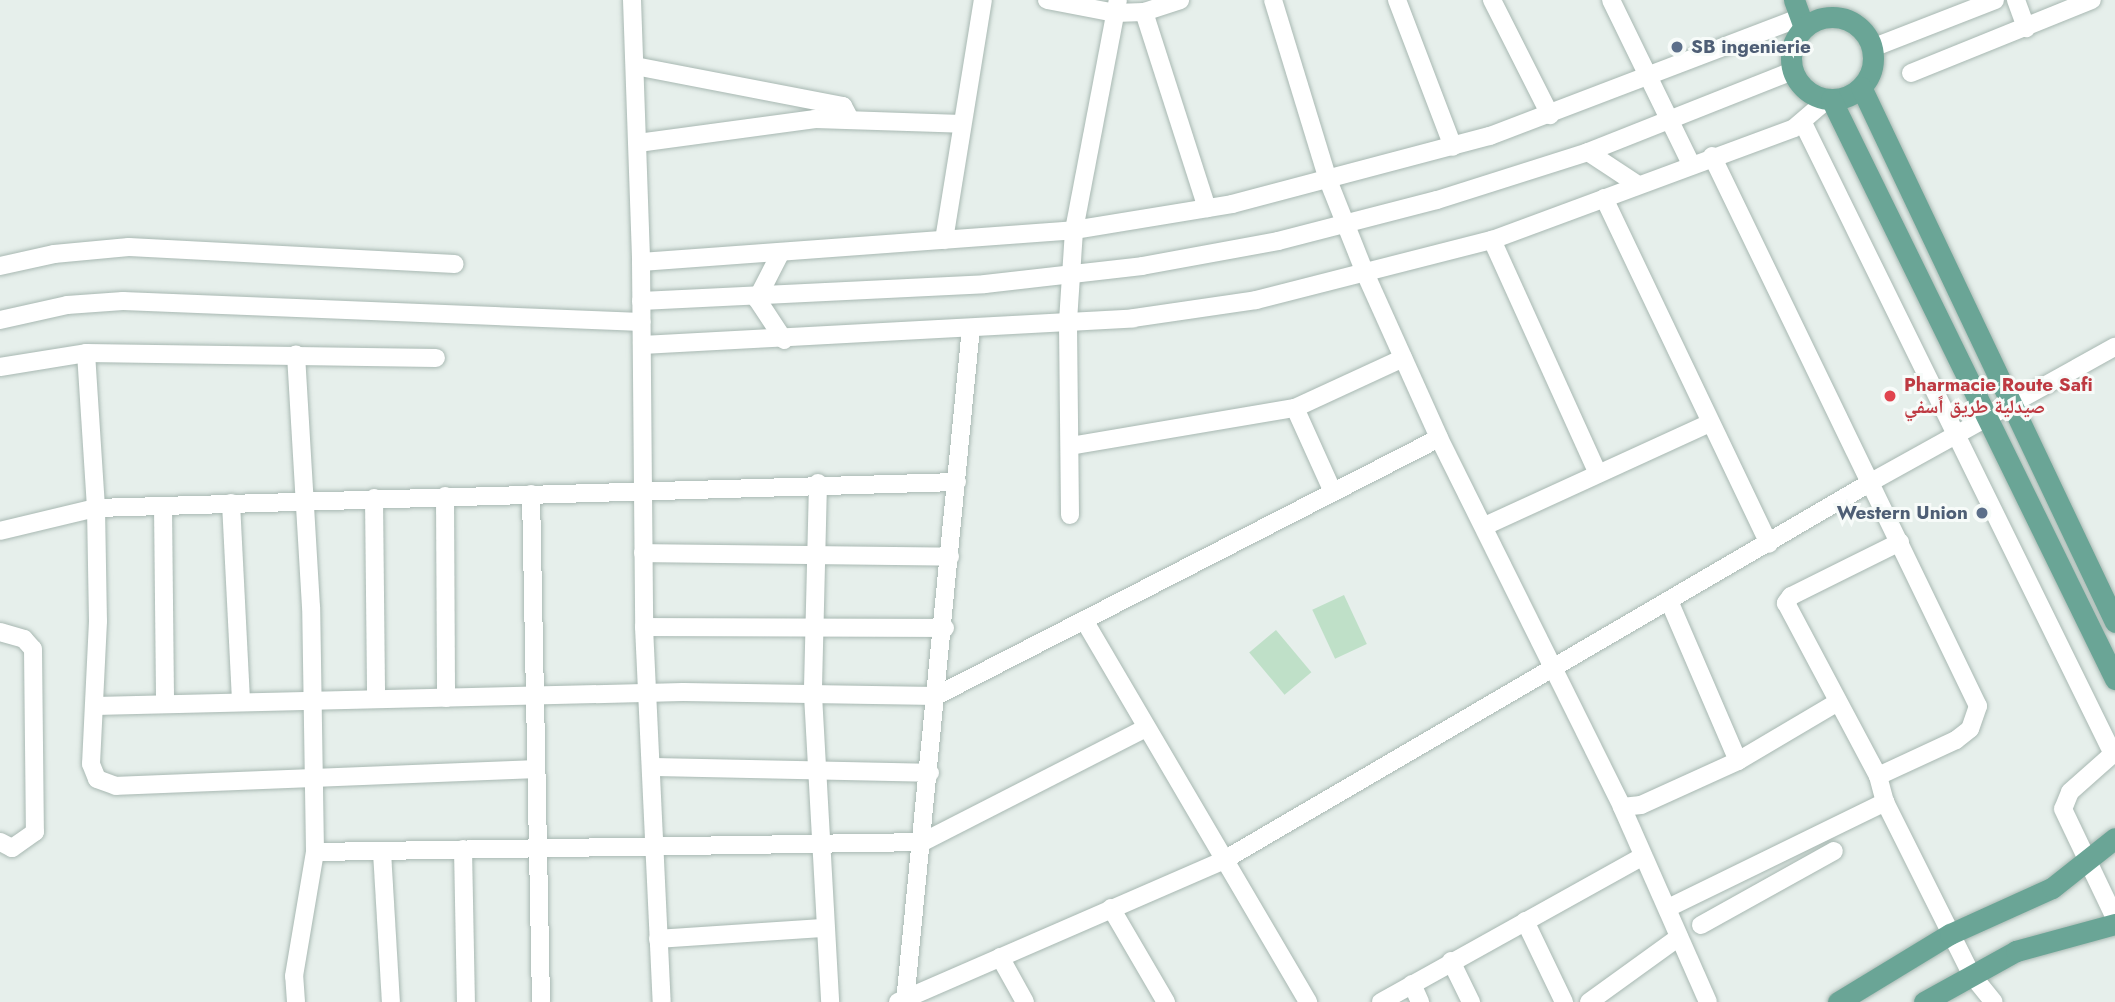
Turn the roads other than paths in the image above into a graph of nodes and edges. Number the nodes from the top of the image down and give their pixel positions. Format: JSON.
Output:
{"nodes":[{"id":1,"x":632,"y":0,"type":"edge"},
{"id":2,"x":983,"y":0,"type":"edge"},
{"id":3,"x":1047,"y":0,"type":"edge"},
{"id":4,"x":1180,"y":0,"type":"edge"},
{"id":5,"x":1273,"y":0,"type":"edge"},
{"id":6,"x":1397,"y":0,"type":"edge"},
{"id":7,"x":1492,"y":0,"type":"edge"},
{"id":8,"x":1611,"y":0,"type":"edge"},
{"id":9,"x":1996,"y":0,"type":"edge"},
{"id":10,"x":2016,"y":0,"type":"edge"},
{"id":11,"x":2092,"y":0,"type":"edge"},
{"id":12,"x":1978,"y":4,"type":"edge"},
{"id":13,"x":1117,"y":7,"type":"edge"},
{"id":14,"x":1821,"y":8,"type":"edge"},
{"id":15,"x":1144,"y":12,"type":"junction"},
{"id":16,"x":1800,"y":15,"type":"edge"},
{"id":17,"x":2026,"y":29,"type":"junction"},
{"id":18,"x":1872,"y":48,"type":"junction"},
{"id":19,"x":635,"y":66,"type":"junction"},
{"id":20,"x":1793,"y":71,"type":"junction"},
{"id":21,"x":1910,"y":73,"type":"dead end"},
{"id":22,"x":1647,"y":75,"type":"junction"},
{"id":23,"x":1861,"y":87,"type":"junction"},
{"id":24,"x":1830,"y":99,"type":"junction"},
{"id":25,"x":1550,"y":115,"type":"junction"},
{"id":26,"x":850,"y":119,"type":"junction"},
{"id":27,"x":1670,"y":121,"type":"junction"},
{"id":28,"x":1803,"y":123,"type":"junction"},
{"id":29,"x":962,"y":124,"type":"junction"},
{"id":30,"x":638,"y":143,"type":"junction"},
{"id":31,"x":1453,"y":147,"type":"junction"},
{"id":32,"x":1588,"y":152,"type":"junction"},
{"id":33,"x":1712,"y":156,"type":"junction"},
{"id":34,"x":1691,"y":164,"type":"junction"},
{"id":35,"x":1328,"y":180,"type":"junction"},
{"id":36,"x":1639,"y":185,"type":"junction"},
{"id":37,"x":1604,"y":198,"type":"junction"},
{"id":38,"x":1207,"y":208,"type":"junction"},
{"id":39,"x":1346,"y":226,"type":"junction"},
{"id":40,"x":1074,"y":230,"type":"junction"},
{"id":41,"x":944,"y":240,"type":"junction"},
{"id":42,"x":1492,"y":240,"type":"junction"},
{"id":43,"x":781,"y":252,"type":"junction"},
{"id":44,"x":641,"y":262,"type":"junction"},
{"id":45,"x":455,"y":264,"type":"dead end"},
{"id":46,"x":0,"y":266,"type":"edge"},
{"id":47,"x":1365,"y":274,"type":"junction"},
{"id":48,"x":1071,"y":275,"type":"junction"},
{"id":49,"x":757,"y":299,"type":"junction"},
{"id":50,"x":641,"y":301,"type":"junction"},
{"id":51,"x":0,"y":320,"type":"edge"},
{"id":52,"x":1068,"y":321,"type":"junction"},
{"id":53,"x":642,"y":322,"type":"junction"},
{"id":54,"x":971,"y":328,"type":"junction"},
{"id":55,"x":784,"y":341,"type":"junction"},
{"id":56,"x":642,"y":345,"type":"junction"},
{"id":57,"x":2115,"y":346,"type":"edge"},
{"id":58,"x":86,"y":353,"type":"junction"},
{"id":59,"x":296,"y":354,"type":"junction"},
{"id":60,"x":436,"y":358,"type":"dead end"},
{"id":61,"x":1403,"y":358,"type":"junction"},
{"id":62,"x":0,"y":367,"type":"edge"},
{"id":63,"x":2017,"y":406,"type":"junction"},
{"id":64,"x":1295,"y":408,"type":"junction"},
{"id":65,"x":1988,"y":419,"type":"junction"},
{"id":66,"x":1708,"y":424,"type":"junction"},
{"id":67,"x":1955,"y":434,"type":"junction"},
{"id":68,"x":1438,"y":438,"type":"junction"},
{"id":69,"x":1070,"y":446,"type":"junction"},
{"id":70,"x":1597,"y":472,"type":"junction"},
{"id":71,"x":957,"y":482,"type":"junction"},
{"id":72,"x":1871,"y":482,"type":"junction"},
{"id":73,"x":818,"y":483,"type":"junction"},
{"id":74,"x":643,"y":490,"type":"junction"},
{"id":75,"x":1333,"y":492,"type":"junction"},
{"id":76,"x":531,"y":494,"type":"junction"},
{"id":77,"x":444,"y":496,"type":"junction"},
{"id":78,"x":374,"y":498,"type":"junction"},
{"id":79,"x":307,"y":499,"type":"junction"},
{"id":80,"x":231,"y":503,"type":"junction"},
{"id":81,"x":163,"y":506,"type":"junction"},
{"id":82,"x":96,"y":508,"type":"junction"},
{"id":83,"x":1070,"y":515,"type":"dead end"},
{"id":84,"x":1487,"y":526,"type":"junction"},
{"id":85,"x":0,"y":531,"type":"edge"},
{"id":86,"x":1900,"y":542,"type":"junction"},
{"id":87,"x":1769,"y":544,"type":"junction"},
{"id":88,"x":643,"y":553,"type":"junction"},
{"id":89,"x":817,"y":557,"type":"junction"},
{"id":90,"x":950,"y":557,"type":"junction"},
{"id":91,"x":1670,"y":603,"type":"junction"},
{"id":92,"x":1084,"y":620,"type":"junction"},
{"id":93,"x":2115,"y":622,"type":"edge"},
{"id":94,"x":816,"y":626,"type":"junction"},
{"id":95,"x":644,"y":627,"type":"junction"},
{"id":96,"x":945,"y":628,"type":"junction"},
{"id":97,"x":0,"y":632,"type":"edge"},
{"id":98,"x":1555,"y":671,"type":"junction"},
{"id":99,"x":2115,"y":679,"type":"edge"},
{"id":100,"x":648,"y":693,"type":"junction"},
{"id":101,"x":534,"y":695,"type":"junction"},
{"id":102,"x":813,"y":695,"type":"junction"},
{"id":103,"x":936,"y":696,"type":"junction"},
{"id":104,"x":376,"y":697,"type":"junction"},
{"id":105,"x":446,"y":698,"type":"junction"},
{"id":106,"x":241,"y":700,"type":"junction"},
{"id":107,"x":312,"y":700,"type":"junction"},
{"id":108,"x":165,"y":702,"type":"junction"},
{"id":109,"x":1836,"y":703,"type":"junction"},
{"id":110,"x":95,"y":706,"type":"junction"},
{"id":111,"x":1144,"y":729,"type":"junction"},
{"id":112,"x":2114,"y":752,"type":"edge"},
{"id":113,"x":1738,"y":761,"type":"junction"},
{"id":114,"x":652,"y":766,"type":"junction"},
{"id":115,"x":817,"y":768,"type":"junction"},
{"id":116,"x":535,"y":769,"type":"junction"},
{"id":117,"x":930,"y":773,"type":"junction"},
{"id":118,"x":1878,"y":776,"type":"junction"},
{"id":119,"x":313,"y":780,"type":"junction"},
{"id":120,"x":1885,"y":802,"type":"junction"},
{"id":121,"x":1622,"y":807,"type":"junction"},
{"id":122,"x":2115,"y":838,"type":"edge"},
{"id":123,"x":819,"y":841,"type":"junction"},
{"id":124,"x":0,"y":842,"type":"edge"},
{"id":125,"x":923,"y":842,"type":"junction"},
{"id":126,"x":658,"y":845,"type":"junction"},
{"id":127,"x":463,"y":849,"type":"junction"},
{"id":128,"x":537,"y":849,"type":"junction"},
{"id":129,"x":1834,"y":851,"type":"dead end"},
{"id":130,"x":315,"y":852,"type":"junction"},
{"id":131,"x":382,"y":852,"type":"junction"},
{"id":132,"x":1643,"y":856,"type":"junction"},
{"id":133,"x":1224,"y":860,"type":"junction"},
{"id":134,"x":2086,"y":862,"type":"junction"},
{"id":135,"x":1750,"y":870,"type":"junction"},
{"id":136,"x":1760,"y":892,"type":"junction"},
{"id":137,"x":1111,"y":908,"type":"junction"},
{"id":138,"x":1668,"y":908,"type":"junction"},
{"id":139,"x":2115,"y":918,"type":"edge"},
{"id":140,"x":1525,"y":921,"type":"junction"},
{"id":141,"x":1701,"y":925,"type":"dead end"},
{"id":142,"x":2115,"y":925,"type":"edge"},
{"id":143,"x":825,"y":928,"type":"junction"},
{"id":144,"x":1951,"y":934,"type":"junction"},
{"id":145,"x":1679,"y":937,"type":"junction"},
{"id":146,"x":658,"y":939,"type":"junction"},
{"id":147,"x":1000,"y":957,"type":"junction"},
{"id":148,"x":1451,"y":961,"type":"junction"},
{"id":149,"x":1971,"y":974,"type":"junction"},
{"id":150,"x":1412,"y":984,"type":"junction"},
{"id":151,"x":903,"y":1001,"type":"edge"},
{"id":152,"x":296,"y":1002,"type":"edge"},
{"id":153,"x":391,"y":1002,"type":"edge"},
{"id":154,"x":466,"y":1002,"type":"edge"},
{"id":155,"x":541,"y":1002,"type":"edge"},
{"id":156,"x":662,"y":1002,"type":"edge"},
{"id":157,"x":830,"y":1002,"type":"edge"},
{"id":158,"x":1025,"y":1002,"type":"edge"},
{"id":159,"x":1166,"y":1002,"type":"edge"},
{"id":160,"x":1308,"y":1002,"type":"edge"},
{"id":161,"x":1381,"y":1002,"type":"edge"},
{"id":162,"x":1420,"y":1002,"type":"edge"},
{"id":163,"x":1471,"y":1002,"type":"edge"},
{"id":164,"x":1564,"y":1002,"type":"edge"},
{"id":165,"x":1589,"y":1002,"type":"edge"},
{"id":166,"x":1708,"y":1002,"type":"edge"},
{"id":167,"x":1838,"y":1002,"type":"edge"},
{"id":168,"x":1924,"y":1002,"type":"edge"},
{"id":169,"x":1994,"y":1002,"type":"edge"}],
"edges":[{"from":1,"to":19,"type":"street"},
{"from":2,"to":29,"type":"street"},
{"from":3,"to":13,"type":"street"},
{"from":4,"to":15,"type":"street"},
{"from":5,"to":35,"type":"street"},
{"from":6,"to":31,"type":"street"},
{"from":7,"to":25,"type":"street"},
{"from":8,"to":22,"type":"street"},
{"from":9,"to":12,"type":"street"},
{"from":10,"to":17,"type":"street"},
{"from":11,"to":17,"type":"street"},
{"from":12,"to":18,"type":"street"},
{"from":13,"to":15,"type":"street"},
{"from":13,"to":40,"type":"street"},
{"from":14,"to":16,"type":"main road"},
{"from":14,"to":18,"type":"main road"},
{"from":15,"to":38,"type":"street"},
{"from":16,"to":20,"type":"main road"},
{"from":16,"to":22,"type":"street"},
{"from":17,"to":21,"type":"street"},
{"from":18,"to":23,"type":"main road"},
{"from":19,"to":26,"type":"street"},
{"from":19,"to":30,"type":"street"},
{"from":20,"to":24,"type":"main road"},
{"from":20,"to":27,"type":"street"},
{"from":22,"to":25,"type":"street"},
{"from":22,"to":27,"type":"street"},
{"from":23,"to":24,"type":"main road"},
{"from":23,"to":63,"type":"main road"},
{"from":24,"to":28,"type":"street"},
{"from":24,"to":65,"type":"main road"},
{"from":25,"to":31,"type":"street"},
{"from":26,"to":29,"type":"street"},
{"from":26,"to":30,"type":"street"},
{"from":27,"to":32,"type":"street"},
{"from":27,"to":34,"type":"street"},
{"from":28,"to":33,"type":"street"},
{"from":28,"to":67,"type":"street"},
{"from":29,"to":41,"type":"street"},
{"from":30,"to":44,"type":"street"},
{"from":31,"to":35,"type":"street"},
{"from":32,"to":36,"type":"street"},
{"from":32,"to":39,"type":"street"},
{"from":33,"to":34,"type":"street"},
{"from":33,"to":72,"type":"street"},
{"from":34,"to":36,"type":"street"},
{"from":35,"to":38,"type":"street"},
{"from":35,"to":39,"type":"street"},
{"from":36,"to":37,"type":"street"},
{"from":37,"to":42,"type":"street"},
{"from":37,"to":66,"type":"street"},
{"from":38,"to":40,"type":"street"},
{"from":39,"to":47,"type":"street"},
{"from":39,"to":48,"type":"street"},
{"from":40,"to":41,"type":"street"},
{"from":40,"to":48,"type":"street"},
{"from":41,"to":43,"type":"street"},
{"from":42,"to":47,"type":"street"},
{"from":42,"to":70,"type":"street"},
{"from":43,"to":44,"type":"street"},
{"from":43,"to":49,"type":"street"},
{"from":44,"to":50,"type":"street"},
{"from":45,"to":46,"type":"street"},
{"from":47,"to":52,"type":"street"},
{"from":47,"to":61,"type":"street"},
{"from":48,"to":49,"type":"street"},
{"from":48,"to":52,"type":"street"},
{"from":49,"to":50,"type":"street"},
{"from":49,"to":55,"type":"street"},
{"from":50,"to":53,"type":"street"},
{"from":51,"to":53,"type":"street"},
{"from":52,"to":54,"type":"street"},
{"from":52,"to":69,"type":"street"},
{"from":53,"to":56,"type":"street"},
{"from":54,"to":55,"type":"street"},
{"from":54,"to":71,"type":"street"},
{"from":55,"to":56,"type":"street"},
{"from":56,"to":74,"type":"street"},
{"from":57,"to":63,"type":"street"},
{"from":58,"to":59,"type":"street"},
{"from":58,"to":62,"type":"street"},
{"from":58,"to":82,"type":"street"},
{"from":59,"to":60,"type":"street"},
{"from":59,"to":79,"type":"street"},
{"from":61,"to":64,"type":"street"},
{"from":61,"to":68,"type":"street"},
{"from":63,"to":65,"type":"street"},
{"from":63,"to":93,"type":"main road"},
{"from":64,"to":69,"type":"street"},
{"from":64,"to":75,"type":"street"},
{"from":65,"to":67,"type":"street"},
{"from":65,"to":99,"type":"main road"},
{"from":66,"to":70,"type":"street"},
{"from":66,"to":87,"type":"street"},
{"from":67,"to":72,"type":"street"},
{"from":67,"to":112,"type":"street"},
{"from":68,"to":75,"type":"street"},
{"from":68,"to":84,"type":"street"},
{"from":69,"to":83,"type":"street"},
{"from":70,"to":84,"type":"street"},
{"from":71,"to":73,"type":"street"},
{"from":71,"to":90,"type":"street"},
{"from":72,"to":86,"type":"street"},
{"from":72,"to":87,"type":"street"},
{"from":73,"to":74,"type":"street"},
{"from":73,"to":89,"type":"street"},
{"from":74,"to":76,"type":"street"},
{"from":74,"to":88,"type":"street"},
{"from":75,"to":92,"type":"street"},
{"from":76,"to":77,"type":"street"},
{"from":76,"to":101,"type":"street"},
{"from":77,"to":78,"type":"street"},
{"from":77,"to":105,"type":"street"},
{"from":78,"to":79,"type":"street"},
{"from":78,"to":104,"type":"street"},
{"from":79,"to":80,"type":"street"},
{"from":79,"to":107,"type":"street"},
{"from":80,"to":81,"type":"street"},
{"from":80,"to":106,"type":"street"},
{"from":81,"to":82,"type":"street"},
{"from":81,"to":108,"type":"street"},
{"from":82,"to":85,"type":"street"},
{"from":82,"to":110,"type":"street"},
{"from":84,"to":98,"type":"street"},
{"from":86,"to":109,"type":"street"},
{"from":86,"to":118,"type":"street"},
{"from":87,"to":91,"type":"street"},
{"from":88,"to":89,"type":"street"},
{"from":88,"to":95,"type":"street"},
{"from":89,"to":90,"type":"street"},
{"from":89,"to":94,"type":"street"},
{"from":90,"to":96,"type":"street"},
{"from":91,"to":98,"type":"street"},
{"from":91,"to":113,"type":"street"},
{"from":92,"to":103,"type":"street"},
{"from":92,"to":111,"type":"street"},
{"from":94,"to":95,"type":"street"},
{"from":94,"to":96,"type":"street"},
{"from":94,"to":102,"type":"street"},
{"from":95,"to":100,"type":"street"},
{"from":96,"to":103,"type":"street"},
{"from":97,"to":124,"type":"street"},
{"from":98,"to":121,"type":"street"},
{"from":98,"to":133,"type":"street"},
{"from":100,"to":101,"type":"street"},
{"from":100,"to":102,"type":"street"},
{"from":100,"to":114,"type":"street"},
{"from":101,"to":105,"type":"street"},
{"from":101,"to":116,"type":"street"},
{"from":102,"to":103,"type":"street"},
{"from":102,"to":115,"type":"street"},
{"from":103,"to":117,"type":"street"},
{"from":104,"to":105,"type":"street"},
{"from":104,"to":107,"type":"street"},
{"from":106,"to":107,"type":"street"},
{"from":106,"to":108,"type":"street"},
{"from":107,"to":119,"type":"street"},
{"from":108,"to":110,"type":"street"},
{"from":109,"to":113,"type":"street"},
{"from":109,"to":118,"type":"street"},
{"from":110,"to":119,"type":"street"},
{"from":111,"to":125,"type":"street"},
{"from":111,"to":133,"type":"street"},
{"from":112,"to":134,"type":"street"},
{"from":113,"to":121,"type":"street"},
{"from":114,"to":115,"type":"street"},
{"from":114,"to":126,"type":"street"},
{"from":115,"to":117,"type":"street"},
{"from":115,"to":123,"type":"street"},
{"from":116,"to":119,"type":"street"},
{"from":116,"to":128,"type":"street"},
{"from":117,"to":125,"type":"street"},
{"from":118,"to":120,"type":"street"},
{"from":119,"to":130,"type":"street"},
{"from":120,"to":135,"type":"street"},
{"from":120,"to":144,"type":"street"},
{"from":121,"to":132,"type":"street"},
{"from":122,"to":134,"type":"main road"},
{"from":123,"to":125,"type":"street"},
{"from":123,"to":126,"type":"street"},
{"from":123,"to":143,"type":"street"},
{"from":125,"to":151,"type":"street"},
{"from":126,"to":128,"type":"street"},
{"from":126,"to":146,"type":"street"},
{"from":127,"to":128,"type":"street"},
{"from":127,"to":131,"type":"street"},
{"from":127,"to":154,"type":"street"},
{"from":128,"to":155,"type":"street"},
{"from":129,"to":136,"type":"street"},
{"from":130,"to":131,"type":"street"},
{"from":130,"to":152,"type":"street"},
{"from":131,"to":153,"type":"street"},
{"from":132,"to":138,"type":"street"},
{"from":132,"to":140,"type":"street"},
{"from":133,"to":137,"type":"street"},
{"from":133,"to":160,"type":"street"},
{"from":134,"to":139,"type":"street"},
{"from":134,"to":144,"type":"main road"},
{"from":135,"to":136,"type":"street"},
{"from":135,"to":138,"type":"street"},
{"from":136,"to":141,"type":"street"},
{"from":137,"to":147,"type":"street"},
{"from":137,"to":159,"type":"street"},
{"from":138,"to":145,"type":"street"},
{"from":140,"to":148,"type":"street"},
{"from":140,"to":164,"type":"street"},
{"from":142,"to":149,"type":"main road"},
{"from":143,"to":146,"type":"street"},
{"from":143,"to":157,"type":"street"},
{"from":144,"to":149,"type":"street"},
{"from":144,"to":167,"type":"main road"},
{"from":145,"to":165,"type":"street"},
{"from":145,"to":166,"type":"street"},
{"from":146,"to":156,"type":"street"},
{"from":147,"to":151,"type":"street"},
{"from":147,"to":158,"type":"street"},
{"from":148,"to":150,"type":"street"},
{"from":148,"to":163,"type":"street"},
{"from":149,"to":168,"type":"main road"},
{"from":149,"to":169,"type":"street"},
{"from":150,"to":161,"type":"street"},
{"from":150,"to":162,"type":"street"}]}
